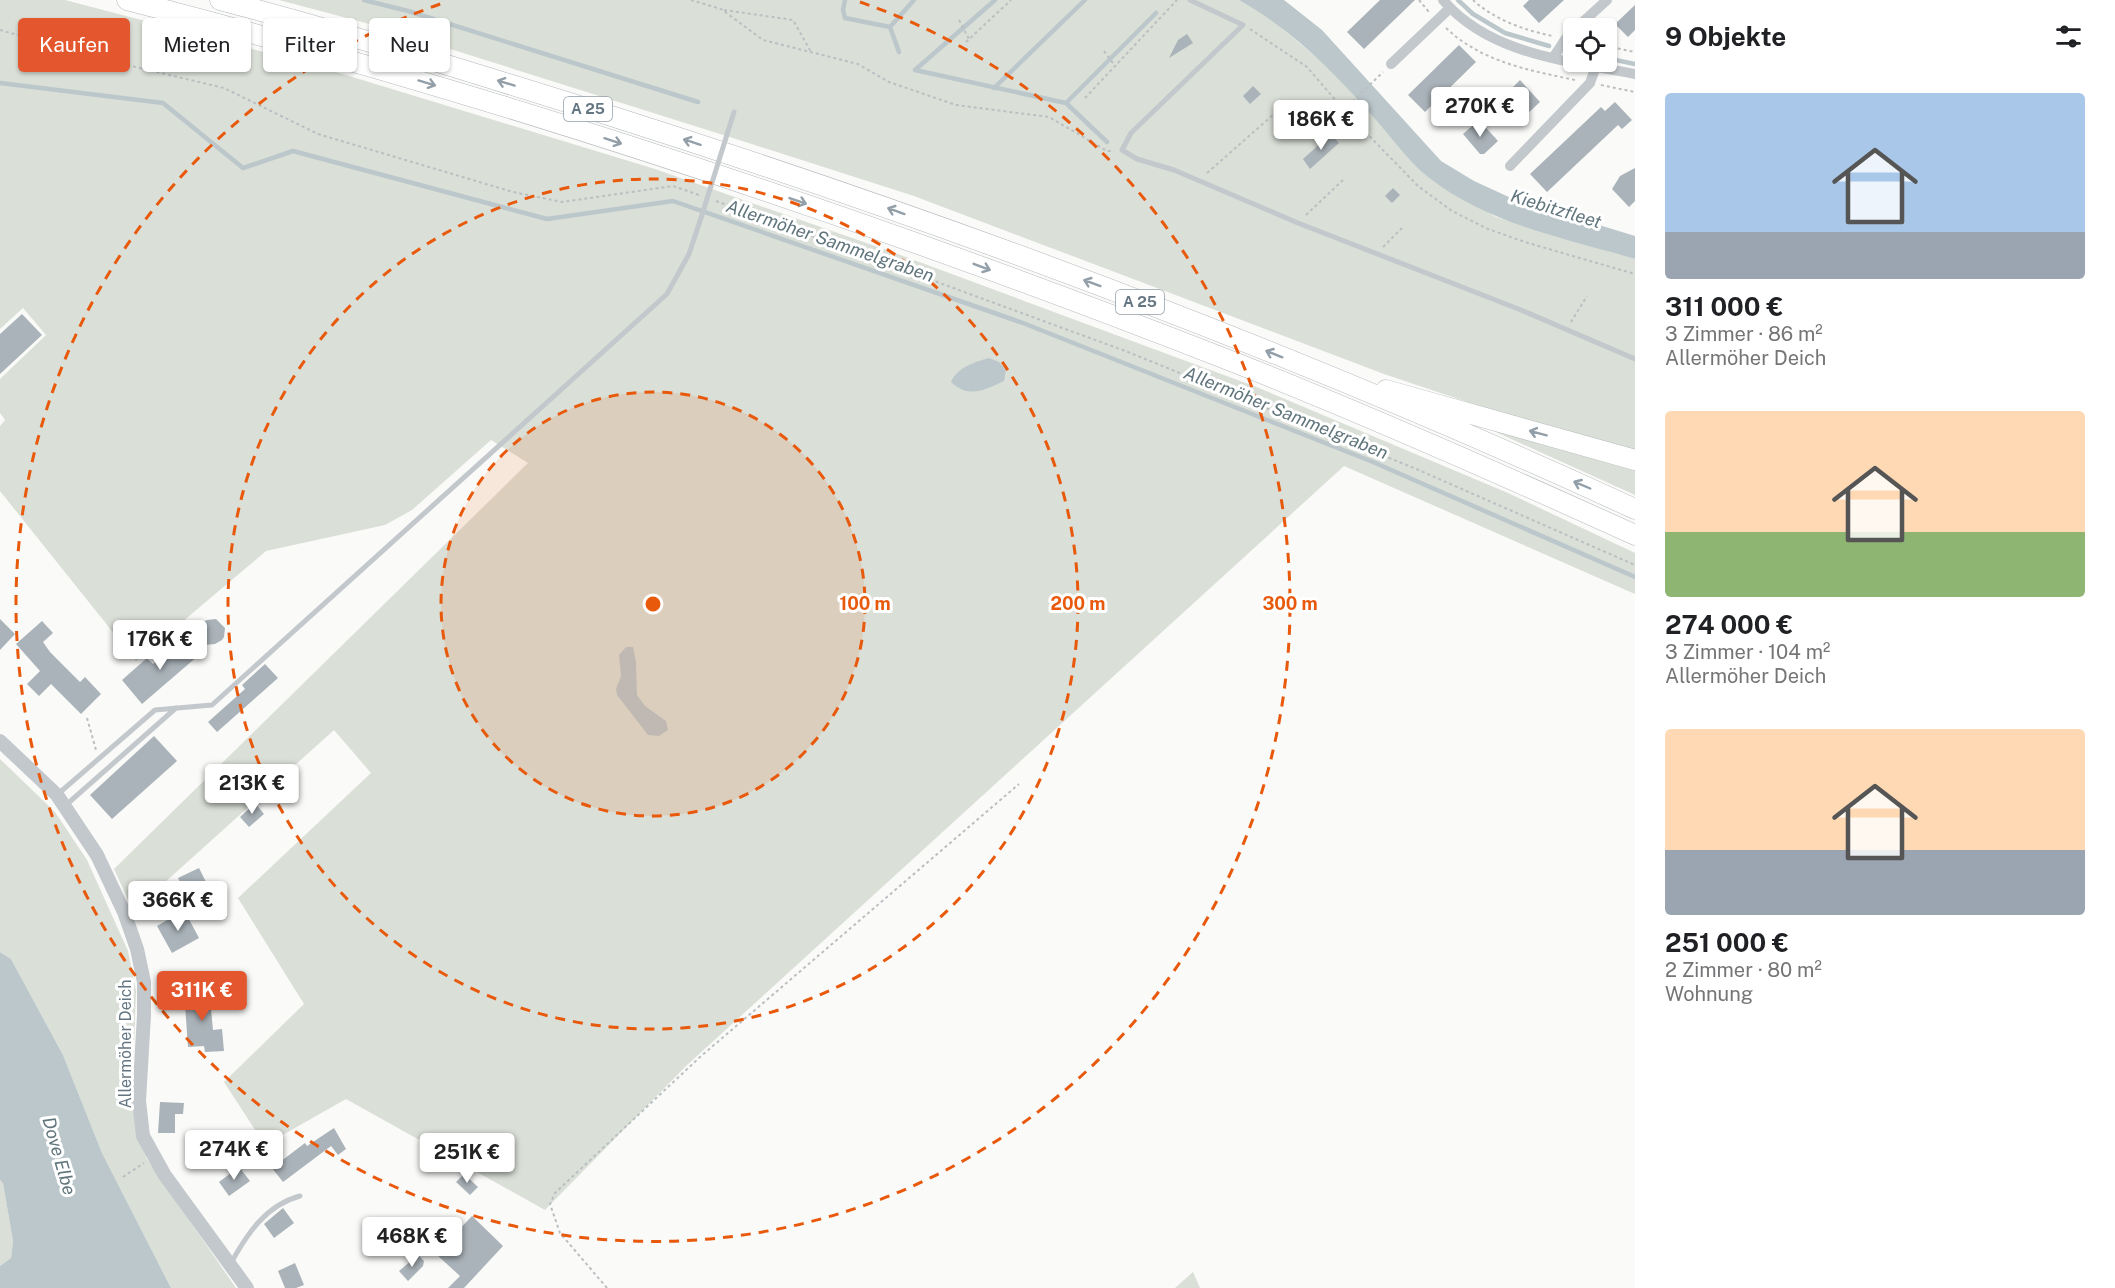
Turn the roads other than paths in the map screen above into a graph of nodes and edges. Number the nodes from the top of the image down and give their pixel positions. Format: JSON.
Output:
{"nodes":[{"id":1,"x":127,"y":0,"type":"edge"},
{"id":2,"x":220,"y":0,"type":"edge"},
{"id":3,"x":1190,"y":0,"type":"edge"},
{"id":4,"x":1606,"y":0,"type":"edge"},
{"id":5,"x":1447,"y":4,"type":"edge"},
{"id":6,"x":1587,"y":18,"type":"edge"},
{"id":7,"x":1563,"y":43,"type":"edge"},
{"id":8,"x":1552,"y":57,"type":"junction"},
{"id":9,"x":1563,"y":59,"type":"edge"},
{"id":10,"x":1392,"y":64,"type":"dead end"},
{"id":11,"x":1617,"y":70,"type":"edge"},
{"id":12,"x":1594,"y":72,"type":"edge"},
{"id":13,"x":1635,"y":74,"type":"edge"},
{"id":14,"x":734,"y":112,"type":"dead end"},
{"id":15,"x":1510,"y":166,"type":"dead end"},
{"id":16,"x":1635,"y":359,"type":"edge"},
{"id":17,"x":1328,"y":375,"type":"junction"},
{"id":18,"x":1635,"y":460,"type":"edge"},
{"id":19,"x":1635,"y":509,"type":"edge"},
{"id":20,"x":1635,"y":535,"type":"edge"},
{"id":21,"x":176,"y":708,"type":"junction"},
{"id":22,"x":0,"y":741,"type":"edge"},
{"id":23,"x":61,"y":800,"type":"junction"},
{"id":24,"x":300,"y":1196,"type":"dead end"},
{"id":25,"x":230,"y":1264,"type":"junction"},
{"id":26,"x":247,"y":1288,"type":"edge"}],
"edges":[{"from":1,"to":20,"type":"highway","number":"A 25","one_way":true},
{"from":17,"to":2,"type":"highway","number":"A 25","one_way":true},
{"from":3,"to":16,"type":"lane"},
{"from":4,"to":6,"type":"street"},
{"from":5,"to":8,"type":"street"},
{"from":5,"to":10,"type":"street"},
{"from":7,"to":8,"type":"street"},
{"from":8,"to":9,"type":"street"},
{"from":11,"to":13,"type":"street"},
{"from":12,"to":15,"type":"street"},
{"from":14,"to":21,"type":"lane","bridge":true},
{"from":18,"to":17,"type":"highway","one_way":true},
{"from":19,"to":17,"type":"highway","number":"A 25","one_way":true},
{"from":21,"to":23,"type":"lane"},
{"from":21,"to":23,"type":"lane"},
{"from":22,"to":23,"type":"street","name":"Allermöher Deich"},
{"from":23,"to":25,"type":"street","name":"Allermöher Deich"},
{"from":24,"to":25,"type":"lane"},
{"from":25,"to":26,"type":"street","name":"Allermöher Deich"}]}
